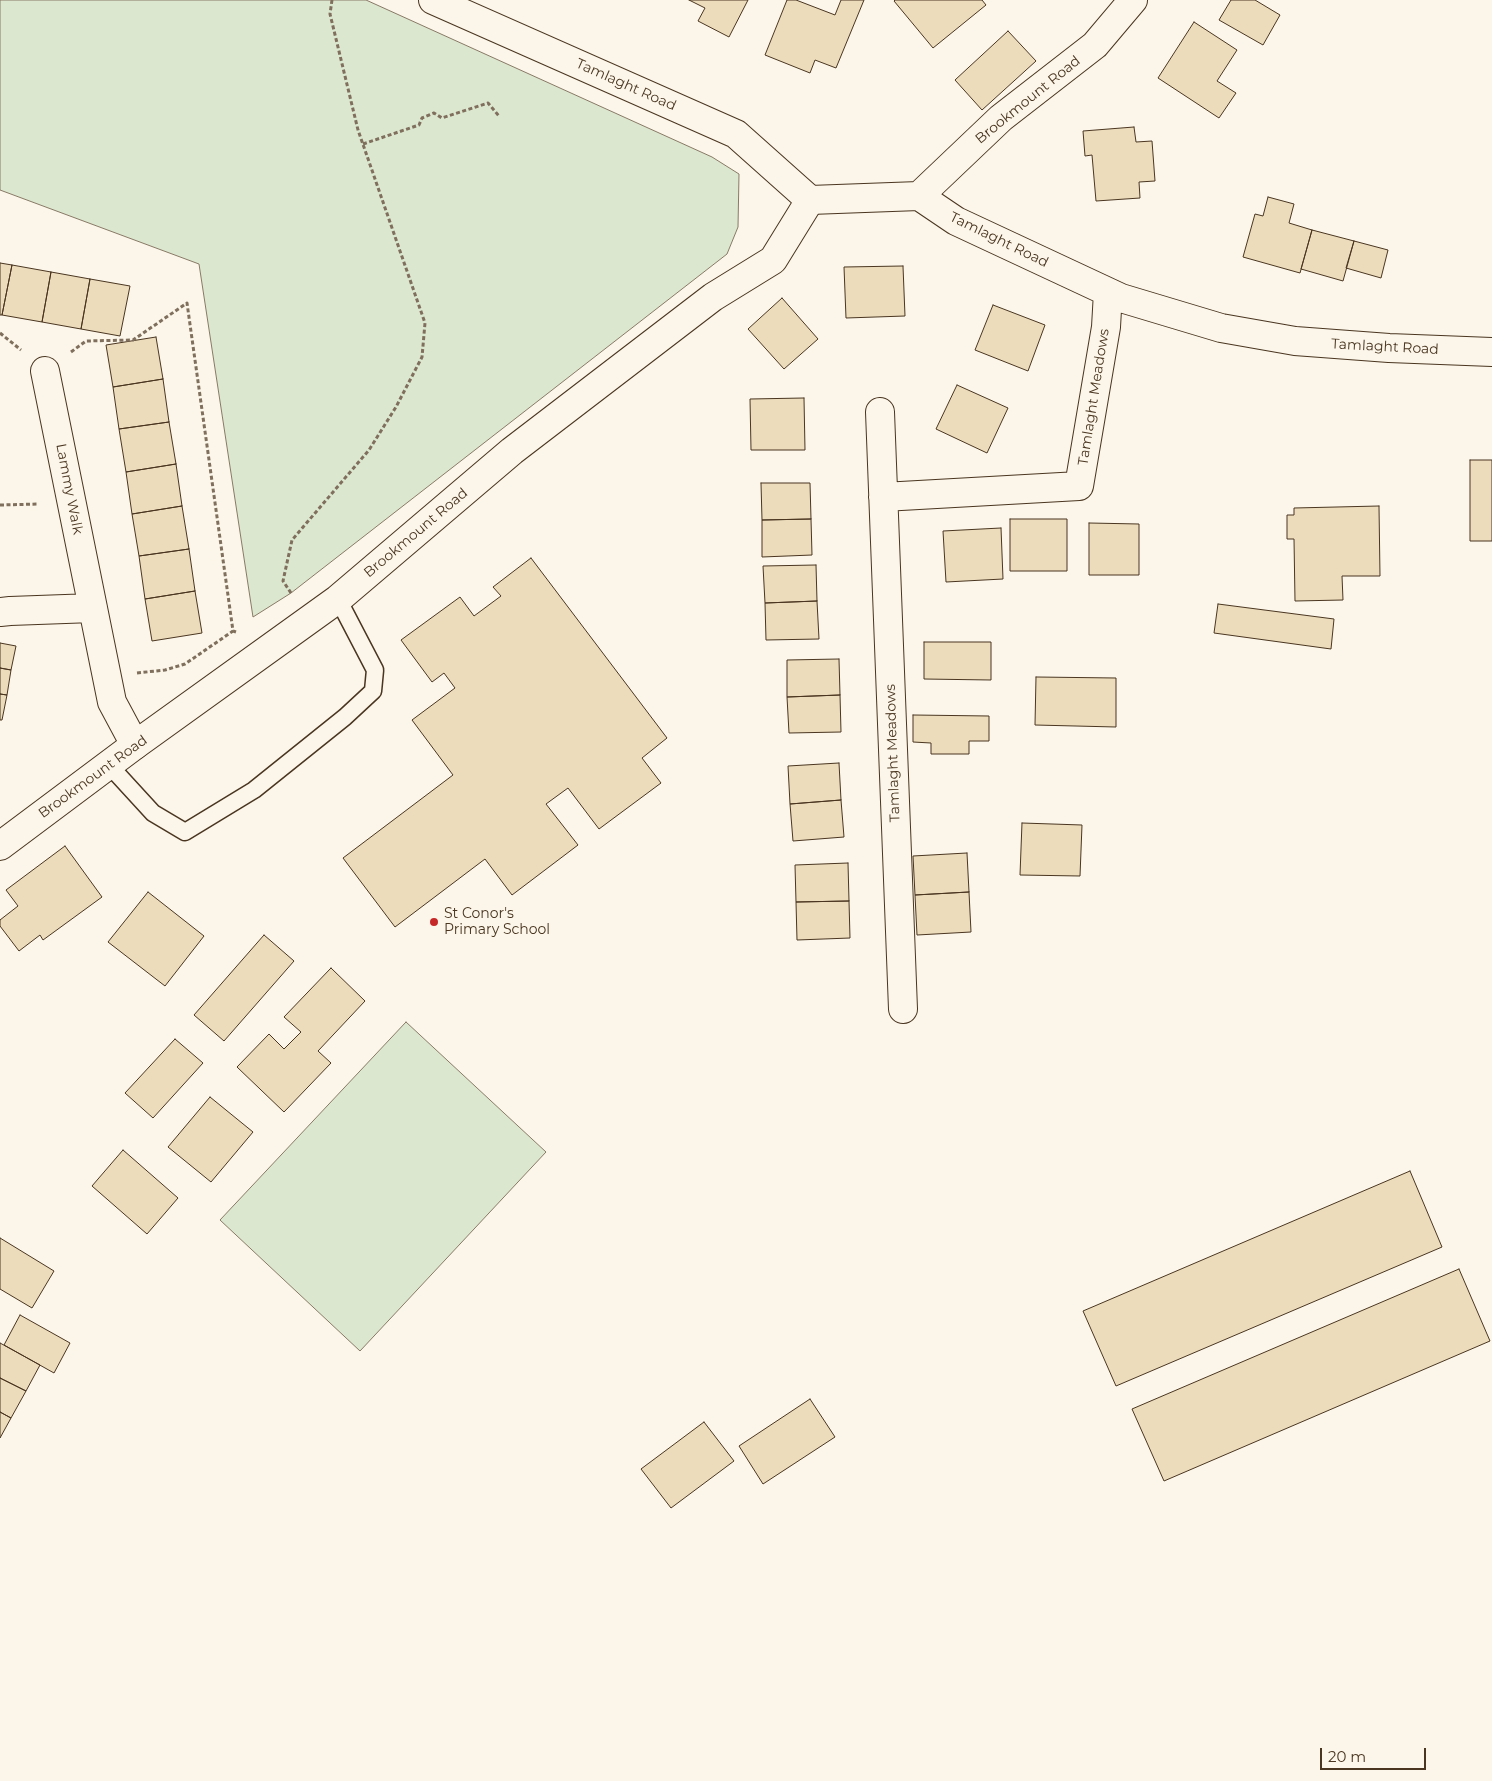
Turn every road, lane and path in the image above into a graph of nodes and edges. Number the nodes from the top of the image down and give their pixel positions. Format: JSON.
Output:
{"nodes":[{"id":1,"x":332,"y":0,"type":"edge"},
{"id":2,"x":433,"y":0,"type":"edge"},
{"id":3,"x":1133,"y":0,"type":"edge"},
{"id":4,"x":499,"y":116,"type":"dead end"},
{"id":5,"x":363,"y":144,"type":"junction"},
{"id":6,"x":919,"y":196,"type":"junction"},
{"id":7,"x":810,"y":200,"type":"junction"},
{"id":8,"x":1108,"y":292,"type":"junction"},
{"id":9,"x":1492,"y":352,"type":"edge"},
{"id":10,"x":46,"y":371,"type":"joint"},
{"id":11,"x":880,"y":412,"type":"dead end"},
{"id":12,"x":883,"y":497,"type":"junction"},
{"id":13,"x":72,"y":504,"type":"junction"},
{"id":14,"x":0,"y":505,"type":"edge"},
{"id":15,"x":338,"y":599,"type":"junction"},
{"id":16,"x":93,"y":608,"type":"junction"},
{"id":17,"x":0,"y":612,"type":"edge"},
{"id":18,"x":314,"y":617,"type":"junction"},
{"id":19,"x":233,"y":630,"type":"junction"},
{"id":20,"x":270,"y":648,"type":"junction"},
{"id":21,"x":107,"y":676,"type":"junction"},
{"id":22,"x":136,"y":745,"type":"junction"},
{"id":23,"x":109,"y":765,"type":"junction"},
{"id":24,"x":0,"y":846,"type":"edge"},
{"id":25,"x":903,"y":1009,"type":"dead end"}],
"edges":[{"from":1,"to":5,"type":"path"},
{"from":2,"to":7,"type":"street","name":"Tamlaght Road"},
{"from":3,"to":6,"type":"street","name":"Brookmount Road"},
{"from":4,"to":5,"type":"path"},
{"from":5,"to":18,"type":"path"},
{"from":6,"to":7,"type":"street"},
{"from":6,"to":8,"type":"street","name":"Tamlaght Road"},
{"from":7,"to":15,"type":"street","name":"Brookmount Road"},
{"from":8,"to":9,"type":"street","name":"Tamlaght Road"},
{"from":8,"to":12,"type":"street","name":"Tamlaght Meadows"},
{"from":10,"to":13,"type":"street","name":"Lammy Walk"},
{"from":10,"to":19,"type":"path"},
{"from":11,"to":12,"type":"street","name":"Tamlaght Meadows"},
{"from":12,"to":25,"type":"street","name":"Tamlaght Meadows"},
{"from":13,"to":14,"type":"path"},
{"from":13,"to":16,"type":"street","name":"Lammy Walk"},
{"from":15,"to":18,"type":"street","name":"Brookmount Road"},
{"from":15,"to":23,"type":"lane"},
{"from":16,"to":17,"type":"street"},
{"from":16,"to":21,"type":"street","name":"Lammy Walk"},
{"from":18,"to":20,"type":"street","name":"Brookmount Road"},
{"from":19,"to":20,"type":"path"},
{"from":19,"to":21,"type":"path"},
{"from":20,"to":22,"type":"street","name":"Brookmount Road"},
{"from":21,"to":22,"type":"street","name":"Lammy Walk"},
{"from":22,"to":23,"type":"street","name":"Brookmount Road"},
{"from":23,"to":24,"type":"street","name":"Brookmount Road"}]}
